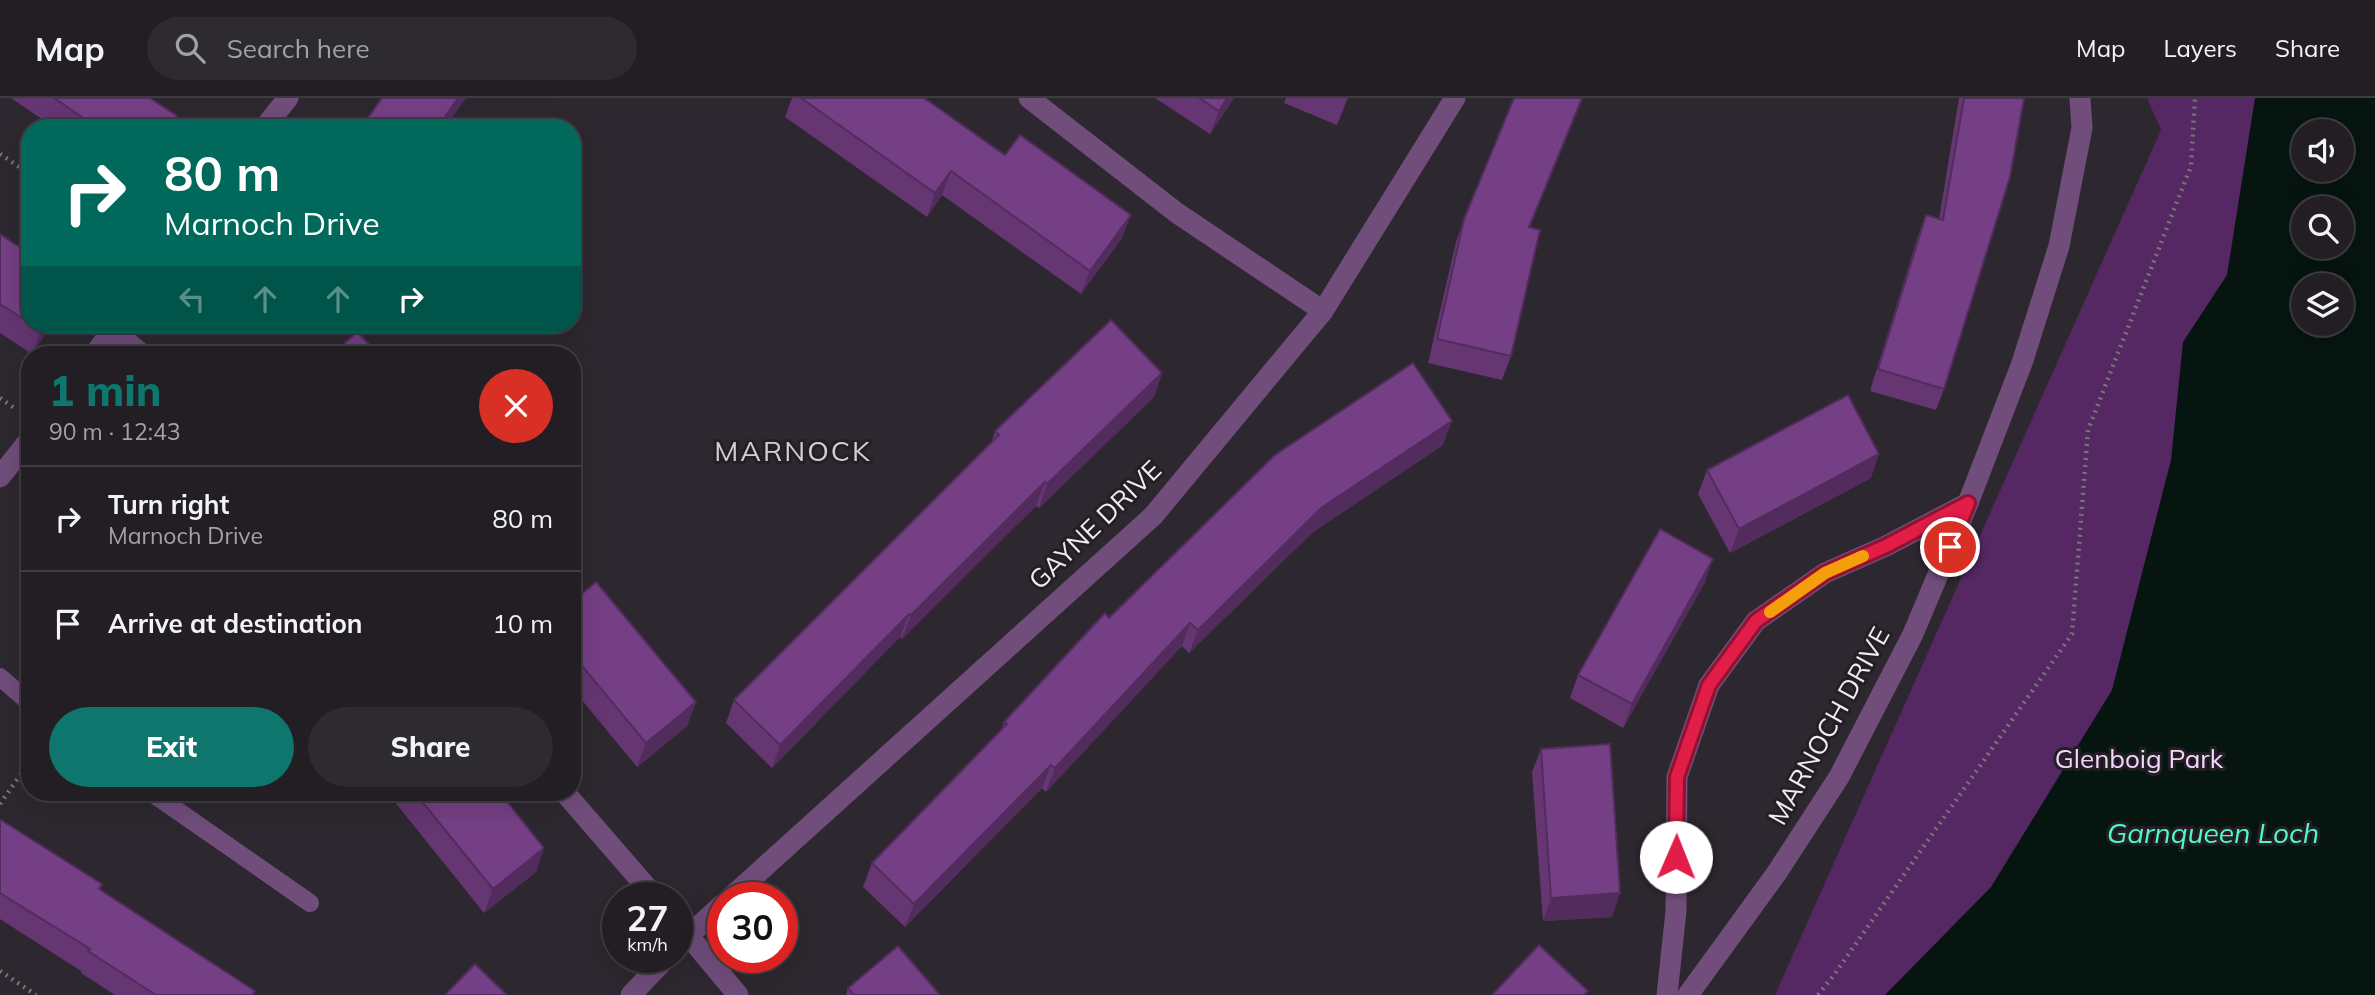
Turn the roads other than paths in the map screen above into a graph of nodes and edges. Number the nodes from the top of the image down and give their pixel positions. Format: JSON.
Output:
{"nodes":[{"id":1,"x":288,"y":98,"type":"edge"},
{"id":2,"x":1029,"y":98,"type":"edge"},
{"id":3,"x":1455,"y":98,"type":"edge"},
{"id":4,"x":2080,"y":98,"type":"edge"},
{"id":5,"x":271,"y":119,"type":"edge"},
{"id":6,"x":1323,"y":311,"type":"junction"},
{"id":7,"x":121,"y":333,"type":"edge"},
{"id":8,"x":133,"y":346,"type":"edge"},
{"id":9,"x":21,"y":450,"type":"edge"},
{"id":10,"x":0,"y":477,"type":"edge"},
{"id":11,"x":1968,"y":503,"type":"junction"},
{"id":12,"x":0,"y":677,"type":"edge"},
{"id":13,"x":21,"y":695,"type":"edge"},
{"id":14,"x":163,"y":801,"type":"edge"},
{"id":15,"x":572,"y":801,"type":"edge"},
{"id":16,"x":642,"y":882,"type":"edge"},
{"id":17,"x":748,"y":882,"type":"edge"},
{"id":18,"x":310,"y":903,"type":"dead end"},
{"id":19,"x":693,"y":948,"type":"edge"},
{"id":20,"x":652,"y":973,"type":"edge"},
{"id":21,"x":631,"y":995,"type":"edge"},
{"id":22,"x":738,"y":995,"type":"edge"},
{"id":23,"x":1667,"y":995,"type":"edge"},
{"id":24,"x":1688,"y":995,"type":"edge"}],
"edges":[{"from":1,"to":5,"type":"street"},
{"from":2,"to":6,"type":"street"},
{"from":3,"to":6,"type":"street","name":"GAYNE DRIVE"},
{"from":4,"to":11,"type":"street","name":"MARNOCH DRIVE"},
{"from":6,"to":17,"type":"street","name":"GAYNE DRIVE"},
{"from":7,"to":8,"type":"street"},
{"from":9,"to":10,"type":"street"},
{"from":11,"to":23,"type":"street"},
{"from":11,"to":24,"type":"street","name":"MARNOCH DRIVE"},
{"from":12,"to":13,"type":"lane"},
{"from":14,"to":18,"type":"lane"},
{"from":15,"to":16,"type":"street"},
{"from":19,"to":22,"type":"street"},
{"from":20,"to":21,"type":"street"}]}
